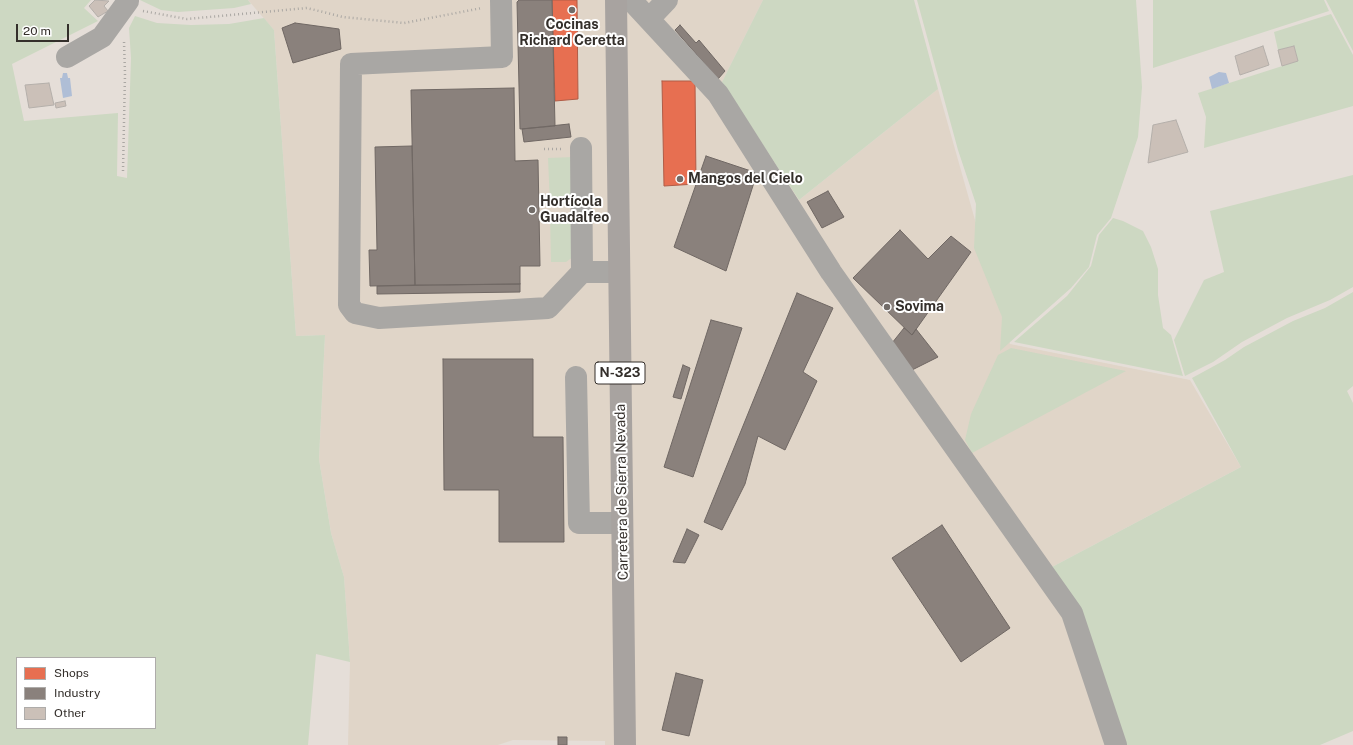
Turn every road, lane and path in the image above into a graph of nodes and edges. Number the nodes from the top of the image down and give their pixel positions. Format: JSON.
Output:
{"nodes":[{"id":1,"x":616,"y":0,"type":"edge"},
{"id":2,"x":631,"y":0,"type":"edge"},
{"id":3,"x":667,"y":0,"type":"edge"},
{"id":4,"x":495,"y":3,"type":"edge"},
{"id":5,"x":124,"y":7,"type":"junction"},
{"id":6,"x":649,"y":19,"type":"junction"},
{"id":7,"x":67,"y":57,"type":"dead end"},
{"id":8,"x":581,"y":148,"type":"dead end"},
{"id":9,"x":123,"y":171,"type":"dead end"},
{"id":10,"x":582,"y":272,"type":"junction"},
{"id":11,"x":619,"y":272,"type":"junction"},
{"id":12,"x":576,"y":377,"type":"dead end"},
{"id":13,"x":622,"y":523,"type":"junction"},
{"id":14,"x":625,"y":745,"type":"edge"},
{"id":15,"x":1116,"y":745,"type":"edge"}],
"edges":[{"from":1,"to":11,"type":"highway","name":"Carretera de Sierra Nevada","number":"N-323"},
{"from":2,"to":6,"type":"street"},
{"from":3,"to":6,"type":"street"},
{"from":4,"to":5,"type":"path"},
{"from":4,"to":10,"type":"street"},
{"from":5,"to":7,"type":"street"},
{"from":5,"to":9,"type":"path"},
{"from":6,"to":15,"type":"street"},
{"from":8,"to":10,"type":"street"},
{"from":10,"to":11,"type":"street"},
{"from":11,"to":13,"type":"highway","name":"Carretera de Sierra Nevada","number":"N-323"},
{"from":12,"to":13,"type":"street"},
{"from":13,"to":14,"type":"highway","name":"Carretera de Sierra Nevada","number":"N-323"}]}
